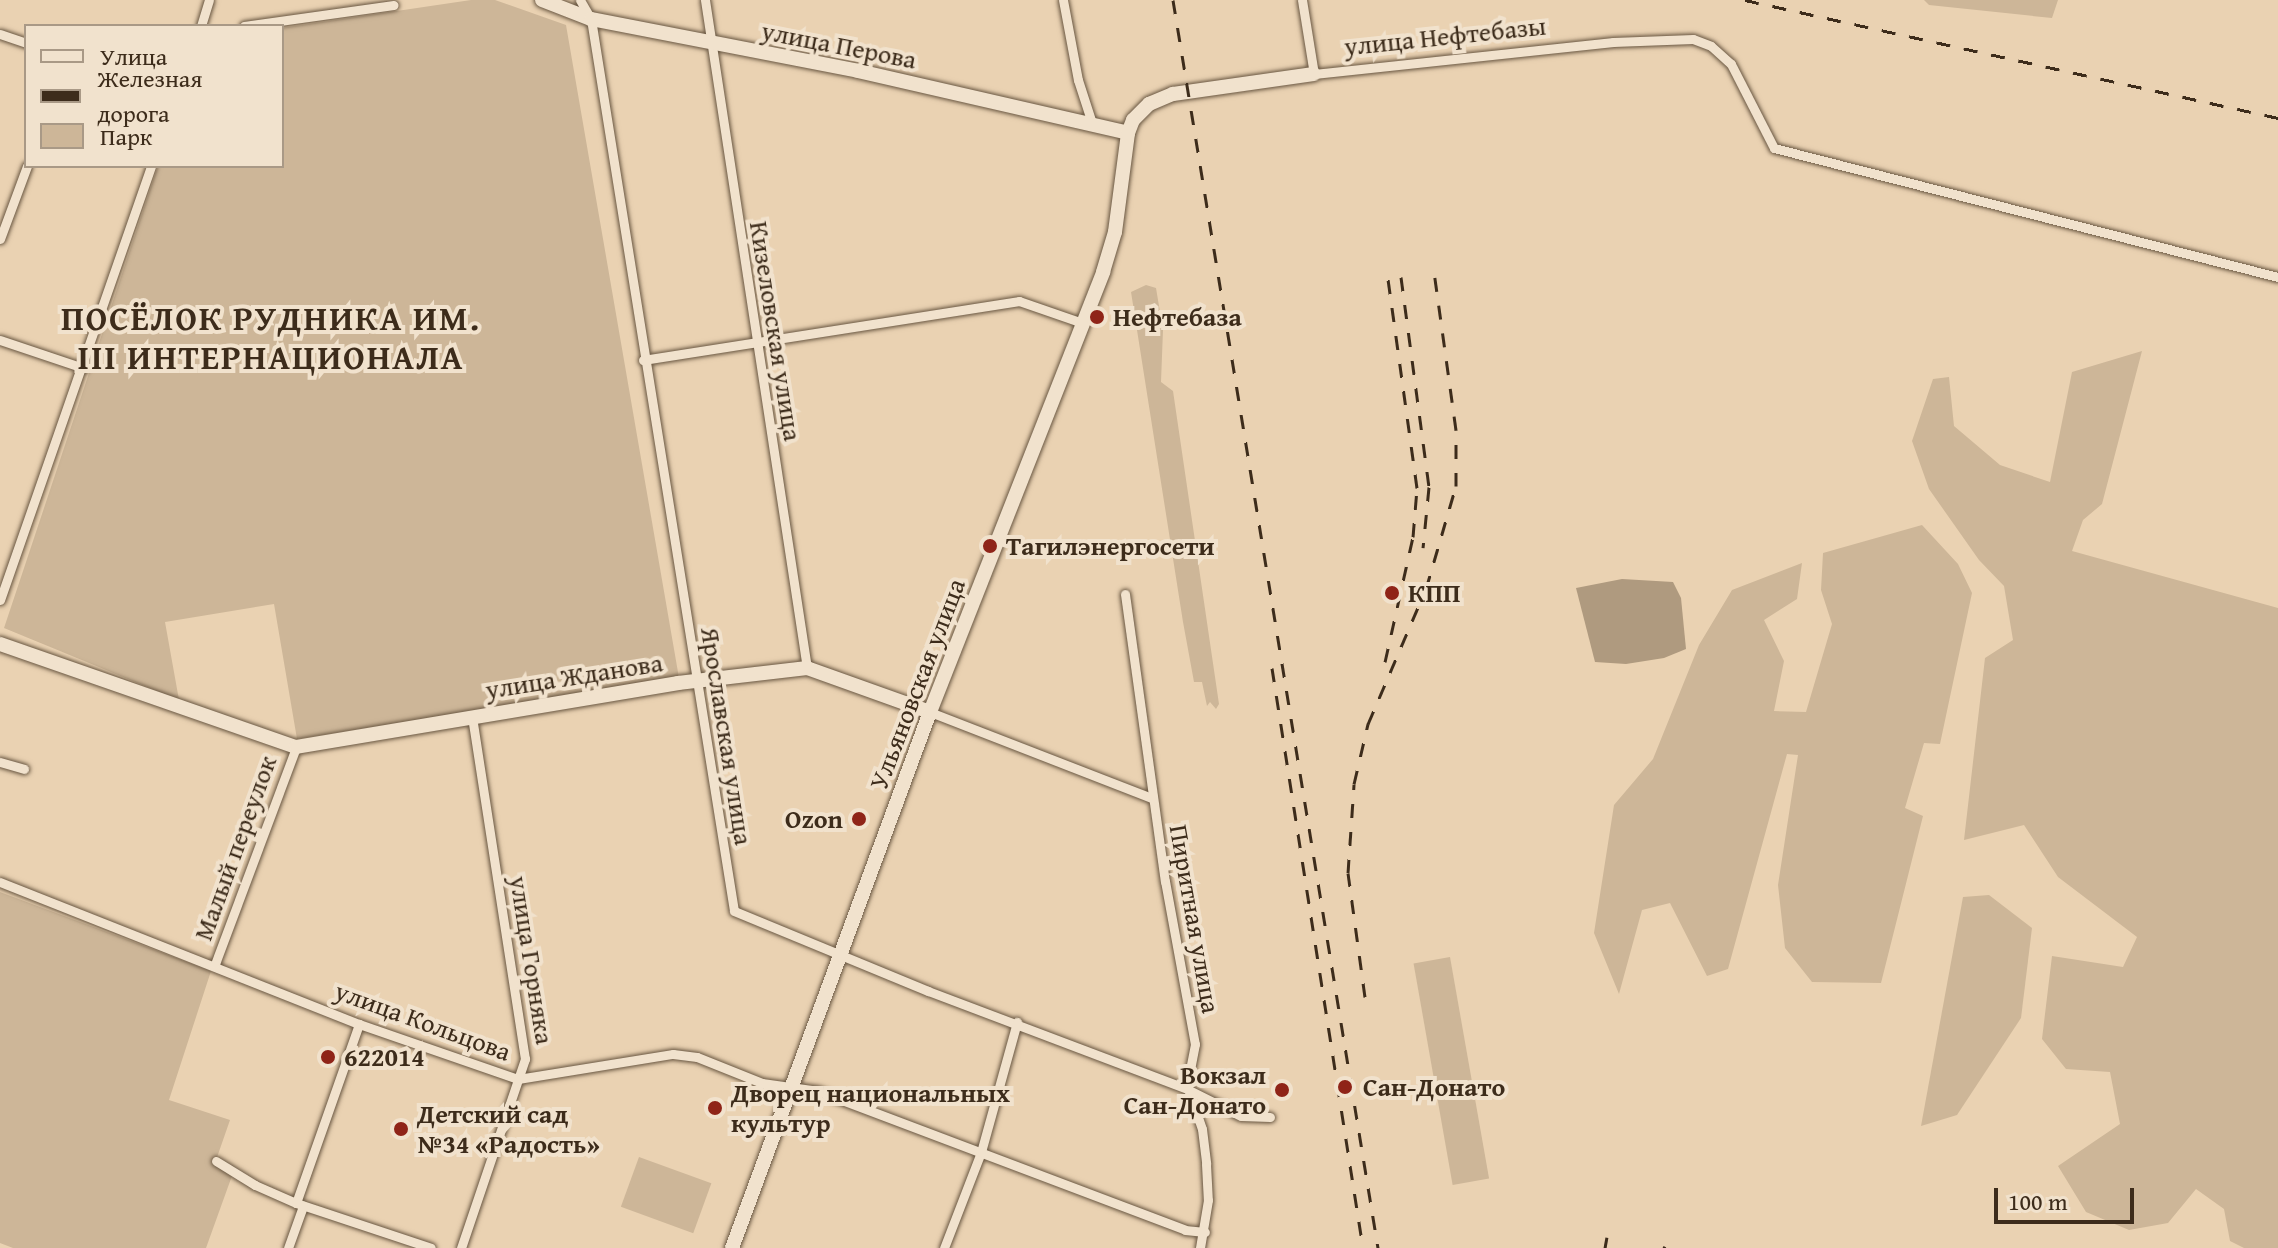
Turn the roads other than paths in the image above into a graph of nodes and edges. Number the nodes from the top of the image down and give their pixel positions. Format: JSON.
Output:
{"nodes":[{"id":1,"x":209,"y":0,"type":"edge"},
{"id":2,"x":542,"y":0,"type":"edge"},
{"id":3,"x":580,"y":0,"type":"edge"},
{"id":4,"x":705,"y":0,"type":"edge"},
{"id":5,"x":1063,"y":0,"type":"edge"},
{"id":6,"x":1302,"y":0,"type":"edge"},
{"id":7,"x":394,"y":5,"type":"dead end"},
{"id":8,"x":591,"y":19,"type":"junction"},
{"id":9,"x":202,"y":24,"type":"edge"},
{"id":10,"x":258,"y":24,"type":"edge"},
{"id":11,"x":0,"y":34,"type":"edge"},
{"id":12,"x":24,"y":42,"type":"edge"},
{"id":13,"x":712,"y":44,"type":"junction"},
{"id":14,"x":1314,"y":74,"type":"junction"},
{"id":15,"x":1092,"y":123,"type":"junction"},
{"id":16,"x":1128,"y":133,"type":"junction"},
{"id":17,"x":26,"y":168,"type":"edge"},
{"id":18,"x":150,"y":168,"type":"edge"},
{"id":19,"x":0,"y":239,"type":"edge"},
{"id":20,"x":2278,"y":277,"type":"edge"},
{"id":21,"x":1083,"y":323,"type":"junction"},
{"id":22,"x":0,"y":340,"type":"edge"},
{"id":23,"x":755,"y":344,"type":"junction"},
{"id":24,"x":643,"y":360,"type":"junction"},
{"id":25,"x":83,"y":368,"type":"junction"},
{"id":26,"x":1125,"y":594,"type":"dead end"},
{"id":27,"x":0,"y":600,"type":"edge"},
{"id":28,"x":0,"y":644,"type":"edge"},
{"id":29,"x":807,"y":668,"type":"junction"},
{"id":30,"x":696,"y":684,"type":"junction"},
{"id":31,"x":930,"y":712,"type":"junction"},
{"id":32,"x":472,"y":717,"type":"junction"},
{"id":33,"x":296,"y":747,"type":"junction"},
{"id":34,"x":0,"y":762,"type":"edge"},
{"id":35,"x":24,"y":769,"type":"dead end"},
{"id":36,"x":1152,"y":798,"type":"junction"},
{"id":37,"x":0,"y":882,"type":"edge"},
{"id":38,"x":840,"y":952,"type":"junction"},
{"id":39,"x":215,"y":964,"type":"junction"},
{"id":40,"x":1017,"y":1022,"type":"junction"},
{"id":41,"x":359,"y":1024,"type":"junction"},
{"id":42,"x":518,"y":1079,"type":"junction"},
{"id":43,"x":790,"y":1087,"type":"junction"},
{"id":44,"x":1187,"y":1089,"type":"junction"},
{"id":45,"x":1270,"y":1117,"type":"dead end"},
{"id":46,"x":981,"y":1152,"type":"junction"},
{"id":47,"x":216,"y":1161,"type":"dead end"},
{"id":48,"x":300,"y":1204,"type":"junction"},
{"id":49,"x":1205,"y":1232,"type":"junction"},
{"id":50,"x":288,"y":1248,"type":"edge"},
{"id":51,"x":431,"y":1248,"type":"edge"},
{"id":52,"x":461,"y":1248,"type":"edge"},
{"id":53,"x":732,"y":1248,"type":"edge"},
{"id":54,"x":944,"y":1248,"type":"edge"},
{"id":55,"x":1200,"y":1248,"type":"edge"}],
"edges":[{"from":1,"to":9,"type":"street"},
{"from":2,"to":8,"type":"main road","name":"улица Перова"},
{"from":3,"to":8,"type":"street","name":"Ярославская улица"},
{"from":4,"to":13,"type":"street","name":"Кизеловская улица"},
{"from":5,"to":15,"type":"street"},
{"from":6,"to":14,"type":"street"},
{"from":7,"to":10,"type":"street"},
{"from":8,"to":13,"type":"main road","name":"улица Перова"},
{"from":8,"to":24,"type":"street","name":"Ярославская улица"},
{"from":11,"to":12,"type":"street"},
{"from":13,"to":15,"type":"main road","name":"улица Перова"},
{"from":13,"to":23,"type":"street","name":"Кизеловская улица"},
{"from":14,"to":16,"type":"main road","name":"улица Нефтебазы"},
{"from":14,"to":20,"type":"street","name":"улица Нефтебазы"},
{"from":15,"to":16,"type":"main road","name":"улица Перова"},
{"from":16,"to":21,"type":"main road","name":"Ульяновская улица"},
{"from":17,"to":19,"type":"street"},
{"from":18,"to":25,"type":"street"},
{"from":21,"to":23,"type":"street"},
{"from":21,"to":31,"type":"main road","name":"Ульяновская улица"},
{"from":22,"to":25,"type":"street"},
{"from":23,"to":24,"type":"street"},
{"from":23,"to":29,"type":"street","name":"Кизеловская улица"},
{"from":24,"to":30,"type":"street","name":"Ярославская улица"},
{"from":25,"to":27,"type":"street"},
{"from":26,"to":36,"type":"street","name":"Пиритная улица"},
{"from":28,"to":33,"type":"main road","name":"улица Жданова"},
{"from":29,"to":30,"type":"main road","name":"улица Жданова"},
{"from":29,"to":31,"type":"main road","name":"улица Жданова"},
{"from":30,"to":32,"type":"main road","name":"улица Жданова"},
{"from":30,"to":38,"type":"street","name":"Ярославская улица"},
{"from":31,"to":36,"type":"street","name":"улица Жданова"},
{"from":31,"to":38,"type":"main road","name":"Ульяновская улица"},
{"from":32,"to":33,"type":"main road","name":"улица Жданова"},
{"from":32,"to":42,"type":"street","name":"улица Горняка"},
{"from":33,"to":39,"type":"street","name":"Малый переулок"},
{"from":34,"to":35,"type":"street"},
{"from":36,"to":44,"type":"street","name":"Пиритная улица"},
{"from":37,"to":39,"type":"street","name":"улица Кольцова"},
{"from":38,"to":40,"type":"street","name":"Ярославская улица"},
{"from":38,"to":43,"type":"main road","name":"Ульяновская улица"},
{"from":39,"to":41,"type":"street","name":"улица Кольцова"},
{"from":40,"to":44,"type":"street","name":"Ярославская улица"},
{"from":40,"to":46,"type":"street"},
{"from":41,"to":42,"type":"street","name":"улица Кольцова"},
{"from":41,"to":48,"type":"street"},
{"from":42,"to":43,"type":"street","name":"улица Кольцова"},
{"from":42,"to":52,"type":"street","name":"улица Горняка"},
{"from":43,"to":46,"type":"street","name":"улица Кольцова"},
{"from":43,"to":53,"type":"main road","name":"Ульяновская улица"},
{"from":44,"to":45,"type":"street","name":"Ярославская улица"},
{"from":44,"to":49,"type":"street"},
{"from":46,"to":49,"type":"street","name":"улица Кольцова"},
{"from":46,"to":54,"type":"street"},
{"from":47,"to":48,"type":"street"},
{"from":48,"to":50,"type":"street"},
{"from":48,"to":51,"type":"street"},
{"from":49,"to":55,"type":"street"}]}
